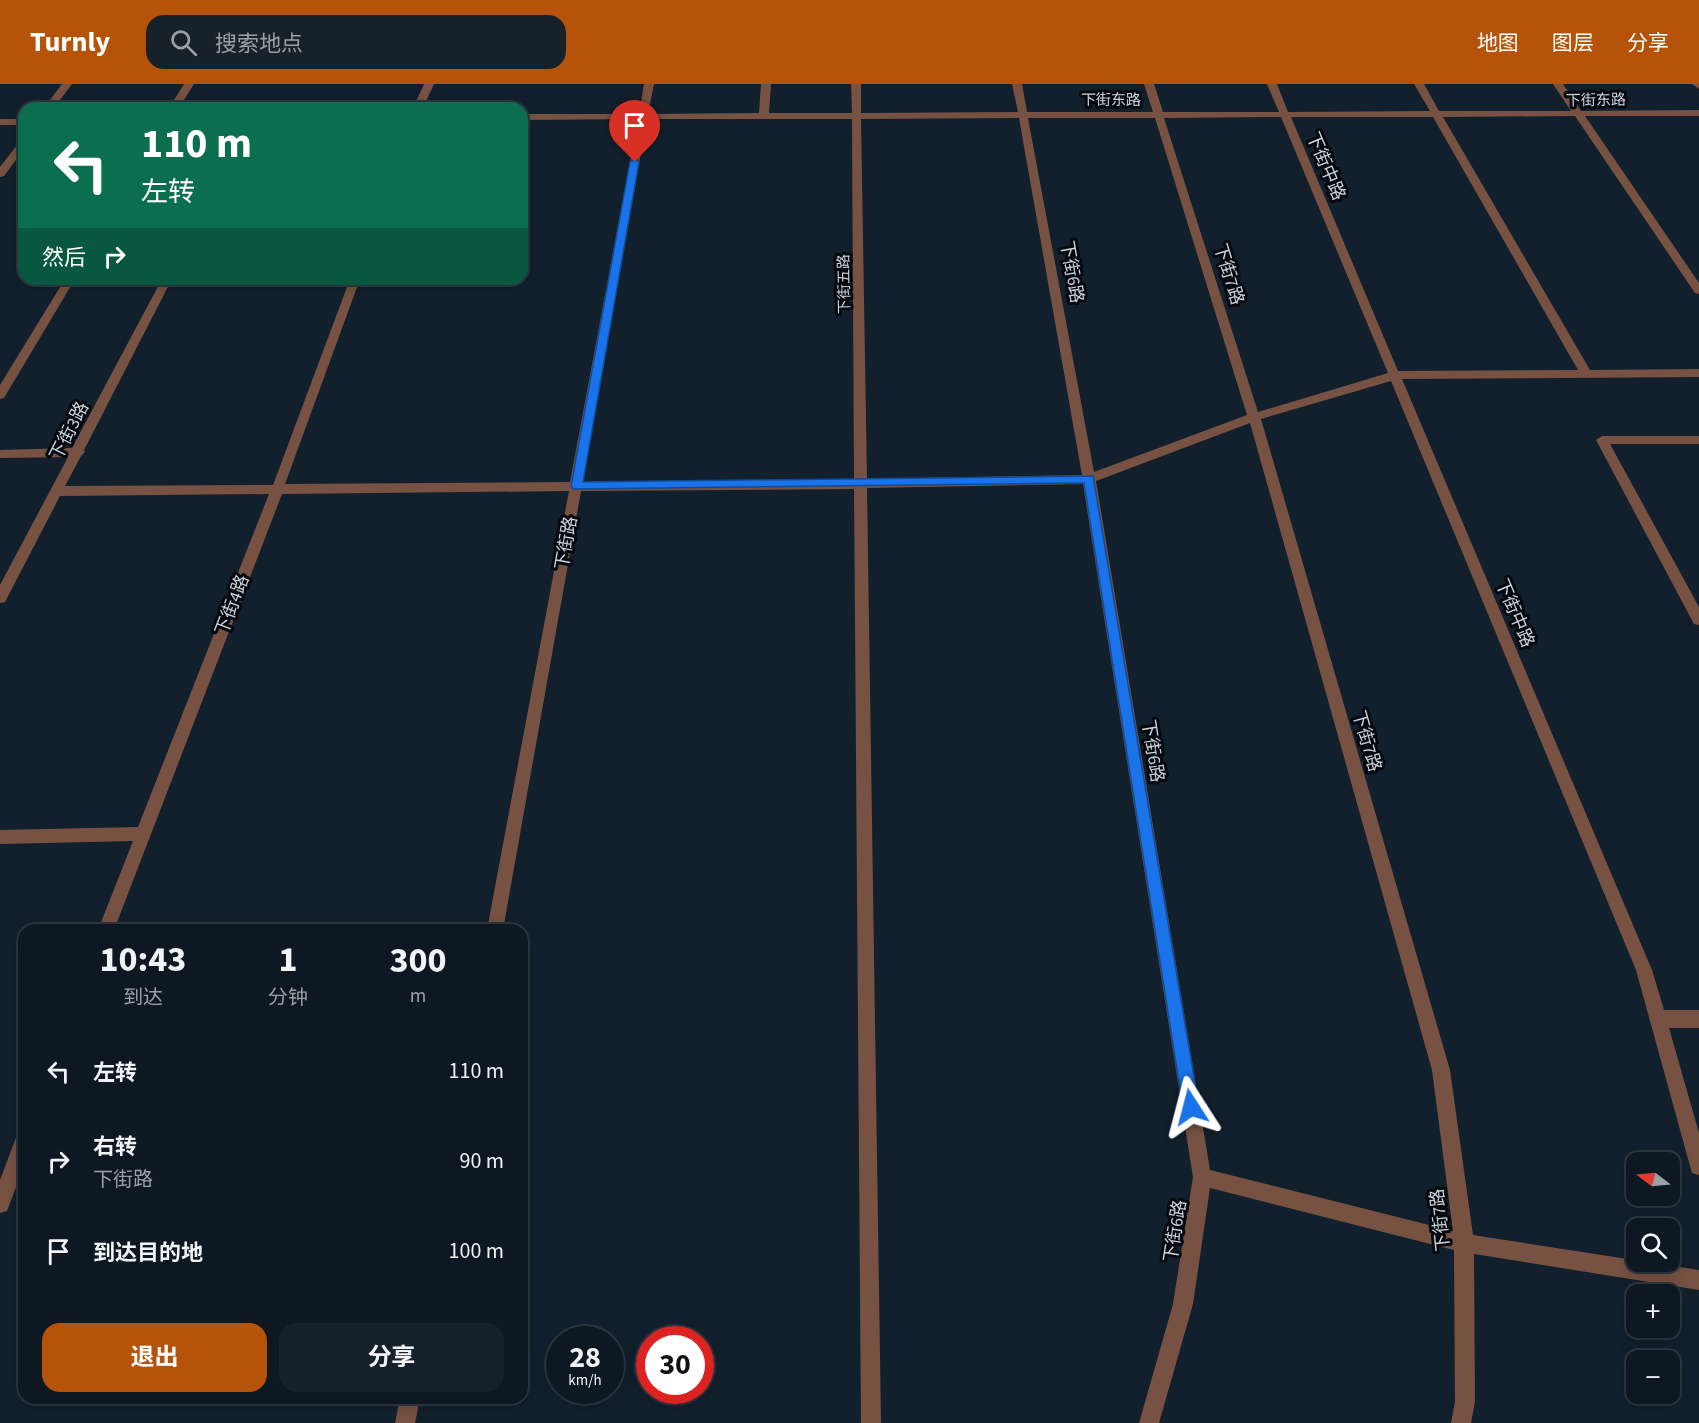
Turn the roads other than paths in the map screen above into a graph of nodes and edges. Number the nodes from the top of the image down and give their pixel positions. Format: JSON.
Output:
{"nodes":[{"id":1,"x":67,"y":84,"type":"edge"},
{"id":2,"x":189,"y":84,"type":"edge"},
{"id":3,"x":429,"y":84,"type":"edge"},
{"id":4,"x":649,"y":84,"type":"edge"},
{"id":5,"x":766,"y":84,"type":"edge"},
{"id":6,"x":856,"y":84,"type":"edge"},
{"id":7,"x":1017,"y":84,"type":"edge"},
{"id":8,"x":1149,"y":84,"type":"edge"},
{"id":9,"x":1272,"y":84,"type":"edge"},
{"id":10,"x":1419,"y":84,"type":"edge"},
{"id":11,"x":1558,"y":84,"type":"edge"},
{"id":12,"x":54,"y":102,"type":"edge"},
{"id":13,"x":178,"y":102,"type":"edge"},
{"id":14,"x":421,"y":102,"type":"edge"},
{"id":15,"x":1023,"y":114,"type":"junction"},
{"id":16,"x":1699,"y":114,"type":"edge"},
{"id":17,"x":643,"y":115,"type":"junction"},
{"id":18,"x":1159,"y":115,"type":"junction"},
{"id":19,"x":1580,"y":115,"type":"junction"},
{"id":20,"x":764,"y":116,"type":"junction"},
{"id":21,"x":856,"y":116,"type":"junction"},
{"id":22,"x":1285,"y":116,"type":"junction"},
{"id":23,"x":1437,"y":116,"type":"junction"},
{"id":24,"x":528,"y":117,"type":"edge"},
{"id":25,"x":0,"y":122,"type":"edge"},
{"id":26,"x":18,"y":122,"type":"edge"},
{"id":27,"x":18,"y":150,"type":"edge"},
{"id":28,"x":0,"y":174,"type":"edge"},
{"id":29,"x":66,"y":285,"type":"edge"},
{"id":30,"x":164,"y":285,"type":"edge"},
{"id":31,"x":353,"y":285,"type":"edge"},
{"id":32,"x":1699,"y":291,"type":"edge"},
{"id":33,"x":1586,"y":373,"type":"junction"},
{"id":34,"x":1699,"y":373,"type":"edge"},
{"id":35,"x":1396,"y":375,"type":"junction"},
{"id":36,"x":0,"y":395,"type":"edge"},
{"id":37,"x":1254,"y":417,"type":"junction"},
{"id":38,"x":1699,"y":440,"type":"edge"},
{"id":39,"x":79,"y":452,"type":"junction"},
{"id":40,"x":0,"y":454,"type":"edge"},
{"id":41,"x":1089,"y":478,"type":"junction"},
{"id":42,"x":861,"y":484,"type":"junction"},
{"id":43,"x":577,"y":486,"type":"junction"},
{"id":44,"x":278,"y":487,"type":"junction"},
{"id":45,"x":59,"y":490,"type":"junction"},
{"id":46,"x":0,"y":598,"type":"edge"},
{"id":47,"x":1699,"y":620,"type":"edge"},
{"id":48,"x":144,"y":834,"type":"junction"},
{"id":49,"x":0,"y":837,"type":"edge"},
{"id":50,"x":108,"y":924,"type":"edge"},
{"id":51,"x":496,"y":924,"type":"edge"},
{"id":52,"x":1659,"y":1019,"type":"junction"},
{"id":53,"x":1699,"y":1019,"type":"edge"},
{"id":54,"x":18,"y":1158,"type":"edge"},
{"id":55,"x":1699,"y":1166,"type":"edge"},
{"id":56,"x":1202,"y":1177,"type":"junction"},
{"id":57,"x":0,"y":1204,"type":"edge"},
{"id":58,"x":1464,"y":1243,"type":"junction"},
{"id":59,"x":1699,"y":1280,"type":"edge"},
{"id":60,"x":409,"y":1404,"type":"edge"},
{"id":61,"x":405,"y":1423,"type":"edge"},
{"id":62,"x":871,"y":1423,"type":"edge"},
{"id":63,"x":1149,"y":1423,"type":"edge"},
{"id":64,"x":1461,"y":1423,"type":"edge"}],
"edges":[{"from":1,"to":12,"type":"street"},
{"from":2,"to":13,"type":"street"},
{"from":3,"to":14,"type":"street"},
{"from":4,"to":17,"type":"street","name":"下街路"},
{"from":5,"to":20,"type":"street"},
{"from":6,"to":21,"type":"street","name":"下街五路"},
{"from":7,"to":15,"type":"street","name":"下街6路"},
{"from":8,"to":18,"type":"street","name":"下街7路"},
{"from":9,"to":22,"type":"street","name":"下街中路"},
{"from":10,"to":23,"type":"street"},
{"from":11,"to":19,"type":"street"},
{"from":15,"to":18,"type":"street","name":"下街东路"},
{"from":15,"to":21,"type":"street","name":"下街东路"},
{"from":15,"to":41,"type":"street","name":"下街6路"},
{"from":16,"to":19,"type":"street","name":"下街东路"},
{"from":17,"to":20,"type":"street","name":"下街东路"},
{"from":17,"to":24,"type":"street","name":"下街东路"},
{"from":17,"to":43,"type":"street","name":"下街路"},
{"from":18,"to":22,"type":"street","name":"下街东路"},
{"from":18,"to":37,"type":"street","name":"下街7路"},
{"from":19,"to":23,"type":"street","name":"下街东路"},
{"from":19,"to":32,"type":"street"},
{"from":20,"to":21,"type":"street","name":"下街东路"},
{"from":21,"to":42,"type":"street","name":"下街五路"},
{"from":22,"to":23,"type":"street","name":"下街东路"},
{"from":22,"to":35,"type":"street","name":"下街中路"},
{"from":23,"to":33,"type":"street"},
{"from":25,"to":26,"type":"street"},
{"from":27,"to":28,"type":"street"},
{"from":29,"to":36,"type":"street"},
{"from":30,"to":39,"type":"street","name":"下街3路"},
{"from":31,"to":44,"type":"street","name":"下街4路"},
{"from":33,"to":34,"type":"street"},
{"from":33,"to":35,"type":"street"},
{"from":35,"to":37,"type":"street"},
{"from":35,"to":52,"type":"street","name":"下街中路"},
{"from":37,"to":41,"type":"street"},
{"from":37,"to":58,"type":"street","name":"下街7路"},
{"from":38,"to":47,"type":"street"},
{"from":39,"to":40,"type":"street"},
{"from":39,"to":45,"type":"street","name":"下街3路"},
{"from":41,"to":42,"type":"street"},
{"from":41,"to":56,"type":"street","name":"下街6路"},
{"from":42,"to":43,"type":"street"},
{"from":42,"to":62,"type":"street","name":"下街五路"},
{"from":43,"to":44,"type":"street"},
{"from":43,"to":51,"type":"street","name":"下街路"},
{"from":44,"to":45,"type":"street"},
{"from":44,"to":48,"type":"street","name":"下街4路"},
{"from":45,"to":46,"type":"street","name":"下街3路"},
{"from":48,"to":49,"type":"street"},
{"from":48,"to":50,"type":"street","name":"下街4路"},
{"from":52,"to":53,"type":"street"},
{"from":52,"to":55,"type":"street","name":"下街中路"},
{"from":54,"to":57,"type":"street"},
{"from":56,"to":58,"type":"street"},
{"from":56,"to":63,"type":"street","name":"下街6路"},
{"from":58,"to":59,"type":"street"},
{"from":58,"to":64,"type":"street","name":"下街7路"},
{"from":60,"to":61,"type":"street"}]}
